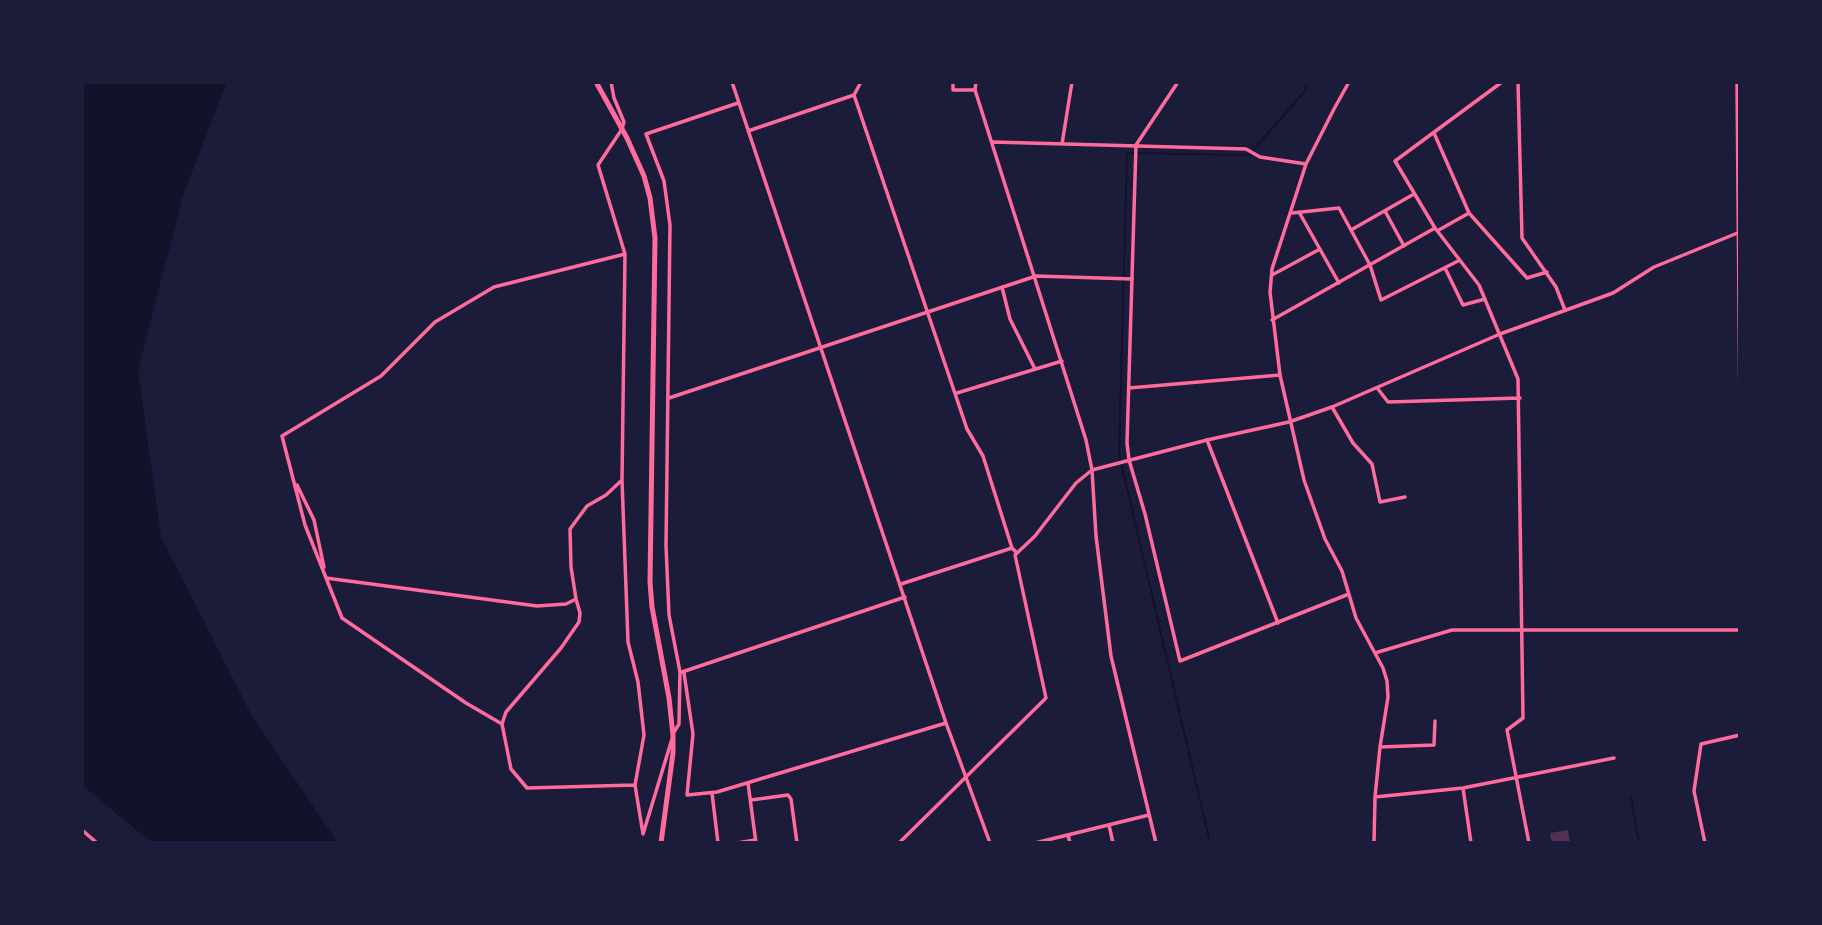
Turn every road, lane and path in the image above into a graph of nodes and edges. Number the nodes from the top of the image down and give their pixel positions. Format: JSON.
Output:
{"nodes":[{"id":1,"x":596,"y":82,"type":"edge"},
{"id":2,"x":611,"y":82,"type":"edge"},
{"id":3,"x":732,"y":82,"type":"edge"},
{"id":4,"x":861,"y":82,"type":"edge"},
{"id":5,"x":953,"y":82,"type":"edge"},
{"id":6,"x":976,"y":82,"type":"edge"},
{"id":7,"x":1072,"y":82,"type":"edge"},
{"id":8,"x":1178,"y":82,"type":"edge"},
{"id":9,"x":1349,"y":82,"type":"edge"},
{"id":10,"x":1502,"y":82,"type":"edge"},
{"id":11,"x":1518,"y":82,"type":"edge"},
{"id":12,"x":1737,"y":82,"type":"edge"},
{"id":13,"x":975,"y":90,"type":"junction"},
{"id":14,"x":854,"y":95,"type":"junction"},
{"id":15,"x":738,"y":103,"type":"junction"},
{"id":16,"x":622,"y":129,"type":"junction"},
{"id":17,"x":748,"y":131,"type":"junction"},
{"id":18,"x":1434,"y":133,"type":"junction"},
{"id":19,"x":992,"y":142,"type":"junction"},
{"id":20,"x":1062,"y":144,"type":"junction"},
{"id":21,"x":1136,"y":146,"type":"junction"},
{"id":22,"x":1307,"y":164,"type":"junction"},
{"id":23,"x":1415,"y":194,"type":"junction"},
{"id":24,"x":1384,"y":211,"type":"junction"},
{"id":25,"x":1299,"y":212,"type":"junction"},
{"id":26,"x":1292,"y":213,"type":"junction"},
{"id":27,"x":1469,"y":213,"type":"junction"},
{"id":28,"x":1351,"y":230,"type":"junction"},
{"id":29,"x":1436,"y":230,"type":"junction"},
{"id":30,"x":1739,"y":232,"type":"edge"},
{"id":31,"x":1404,"y":246,"type":"junction"},
{"id":32,"x":1320,"y":249,"type":"junction"},
{"id":33,"x":625,"y":254,"type":"junction"},
{"id":34,"x":1460,"y":260,"type":"junction"},
{"id":35,"x":1370,"y":265,"type":"junction"},
{"id":36,"x":1445,"y":268,"type":"junction"},
{"id":37,"x":1547,"y":272,"type":"junction"},
{"id":38,"x":1271,"y":275,"type":"junction"},
{"id":39,"x":1035,"y":276,"type":"junction"},
{"id":40,"x":1130,"y":279,"type":"junction"},
{"id":41,"x":1339,"y":282,"type":"junction"},
{"id":42,"x":1002,"y":287,"type":"junction"},
{"id":43,"x":1485,"y":299,"type":"junction"},
{"id":44,"x":1564,"y":310,"type":"junction"},
{"id":45,"x":929,"y":311,"type":"junction"},
{"id":46,"x":1272,"y":320,"type":"junction"},
{"id":47,"x":1500,"y":334,"type":"junction"},
{"id":48,"x":821,"y":347,"type":"junction"},
{"id":49,"x":1062,"y":360,"type":"junction"},
{"id":50,"x":1035,"y":369,"type":"junction"},
{"id":51,"x":1280,"y":375,"type":"junction"},
{"id":52,"x":1129,"y":388,"type":"junction"},
{"id":53,"x":1378,"y":389,"type":"junction"},
{"id":54,"x":956,"y":394,"type":"junction"},
{"id":55,"x":669,"y":398,"type":"junction"},
{"id":56,"x":1520,"y":398,"type":"junction"},
{"id":57,"x":1332,"y":407,"type":"junction"},
{"id":58,"x":1740,"y":415,"type":"edge"},
{"id":59,"x":1289,"y":422,"type":"junction"},
{"id":60,"x":1207,"y":440,"type":"junction"},
{"id":61,"x":1127,"y":461,"type":"junction"},
{"id":62,"x":1093,"y":470,"type":"junction"},
{"id":63,"x":293,"y":477,"type":"junction"},
{"id":64,"x":622,"y":480,"type":"junction"},
{"id":65,"x":1405,"y":497,"type":"dead end"},
{"id":66,"x":1014,"y":550,"type":"junction"},
{"id":67,"x":326,"y":579,"type":"junction"},
{"id":68,"x":901,"y":584,"type":"junction"},
{"id":69,"x":1349,"y":594,"type":"junction"},
{"id":70,"x":905,"y":597,"type":"junction"},
{"id":71,"x":576,"y":599,"type":"junction"},
{"id":72,"x":1278,"y":622,"type":"junction"},
{"id":73,"x":1740,"y":629,"type":"edge"},
{"id":74,"x":1523,"y":631,"type":"junction"},
{"id":75,"x":1375,"y":653,"type":"junction"},
{"id":76,"x":682,"y":672,"type":"junction"},
{"id":77,"x":1435,"y":721,"type":"dead end"},
{"id":78,"x":946,"y":723,"type":"junction"},
{"id":79,"x":502,"y":724,"type":"junction"},
{"id":80,"x":673,"y":735,"type":"junction"},
{"id":81,"x":1740,"y":735,"type":"edge"},
{"id":82,"x":1380,"y":747,"type":"junction"},
{"id":83,"x":1614,"y":758,"type":"dead end"},
{"id":84,"x":966,"y":776,"type":"junction"},
{"id":85,"x":1516,"y":778,"type":"junction"},
{"id":86,"x":748,"y":783,"type":"junction"},
{"id":87,"x":635,"y":785,"type":"junction"},
{"id":88,"x":1463,"y":788,"type":"junction"},
{"id":89,"x":712,"y":793,"type":"junction"},
{"id":90,"x":1375,"y":797,"type":"junction"},
{"id":91,"x":751,"y":800,"type":"junction"},
{"id":92,"x":1150,"y":815,"type":"junction"},
{"id":93,"x":1109,"y":825,"type":"junction"},
{"id":94,"x":82,"y":830,"type":"edge"},
{"id":95,"x":1068,"y":835,"type":"junction"},
{"id":96,"x":755,"y":841,"type":"edge"},
{"id":97,"x":97,"y":843,"type":"edge"},
{"id":98,"x":661,"y":843,"type":"edge"},
{"id":99,"x":718,"y":843,"type":"edge"},
{"id":100,"x":737,"y":843,"type":"edge"},
{"id":101,"x":797,"y":843,"type":"edge"},
{"id":102,"x":899,"y":843,"type":"edge"},
{"id":103,"x":990,"y":843,"type":"edge"},
{"id":104,"x":1035,"y":843,"type":"edge"},
{"id":105,"x":1070,"y":843,"type":"edge"},
{"id":106,"x":1113,"y":843,"type":"edge"},
{"id":107,"x":1156,"y":843,"type":"edge"},
{"id":108,"x":1374,"y":843,"type":"edge"},
{"id":109,"x":1471,"y":843,"type":"edge"},
{"id":110,"x":1529,"y":843,"type":"edge"},
{"id":111,"x":1705,"y":843,"type":"edge"}],
"edges":[{"from":1,"to":16,"type":"main road"},
{"from":2,"to":16,"type":"street"},
{"from":3,"to":15,"type":"street"},
{"from":4,"to":14,"type":"street"},
{"from":5,"to":13,"type":"street"},
{"from":6,"to":13,"type":"street"},
{"from":7,"to":20,"type":"street"},
{"from":8,"to":21,"type":"street"},
{"from":9,"to":22,"type":"street"},
{"from":10,"to":18,"type":"street"},
{"from":11,"to":37,"type":"street"},
{"from":12,"to":30,"type":"street"},
{"from":13,"to":19,"type":"street"},
{"from":14,"to":17,"type":"street"},
{"from":14,"to":45,"type":"street"},
{"from":15,"to":17,"type":"street"},
{"from":15,"to":55,"type":"street"},
{"from":16,"to":33,"type":"street"},
{"from":16,"to":80,"type":"main road"},
{"from":17,"to":48,"type":"street"},
{"from":18,"to":23,"type":"street"},
{"from":18,"to":27,"type":"street"},
{"from":19,"to":20,"type":"street"},
{"from":19,"to":39,"type":"street"},
{"from":20,"to":21,"type":"street"},
{"from":21,"to":22,"type":"street"},
{"from":21,"to":40,"type":"street"},
{"from":22,"to":26,"type":"street"},
{"from":23,"to":24,"type":"street"},
{"from":23,"to":29,"type":"street"},
{"from":24,"to":28,"type":"street"},
{"from":24,"to":31,"type":"street"},
{"from":25,"to":26,"type":"street"},
{"from":25,"to":28,"type":"street"},
{"from":25,"to":32,"type":"street"},
{"from":26,"to":38,"type":"street"},
{"from":27,"to":29,"type":"street"},
{"from":27,"to":37,"type":"street"},
{"from":28,"to":35,"type":"street"},
{"from":29,"to":31,"type":"street"},
{"from":29,"to":34,"type":"street"},
{"from":30,"to":44,"type":"street"},
{"from":30,"to":58,"type":"street"},
{"from":31,"to":35,"type":"street"},
{"from":32,"to":38,"type":"street"},
{"from":32,"to":41,"type":"street"},
{"from":33,"to":63,"type":"street"},
{"from":33,"to":64,"type":"street"},
{"from":34,"to":36,"type":"street"},
{"from":34,"to":43,"type":"street"},
{"from":35,"to":36,"type":"street"},
{"from":35,"to":41,"type":"street"},
{"from":36,"to":43,"type":"street"},
{"from":37,"to":44,"type":"street"},
{"from":38,"to":46,"type":"street"},
{"from":39,"to":40,"type":"street"},
{"from":39,"to":42,"type":"street"},
{"from":39,"to":49,"type":"street"},
{"from":40,"to":52,"type":"street"},
{"from":41,"to":46,"type":"street"},
{"from":42,"to":45,"type":"street"},
{"from":42,"to":50,"type":"street"},
{"from":43,"to":47,"type":"street"},
{"from":44,"to":47,"type":"street"},
{"from":45,"to":48,"type":"street"},
{"from":45,"to":54,"type":"street"},
{"from":46,"to":51,"type":"street"},
{"from":47,"to":53,"type":"street"},
{"from":47,"to":56,"type":"street"},
{"from":48,"to":55,"type":"street"},
{"from":48,"to":68,"type":"street"},
{"from":49,"to":50,"type":"street"},
{"from":49,"to":62,"type":"street"},
{"from":50,"to":54,"type":"street"},
{"from":51,"to":52,"type":"street"},
{"from":51,"to":59,"type":"street"},
{"from":52,"to":61,"type":"street"},
{"from":53,"to":56,"type":"street"},
{"from":53,"to":57,"type":"street"},
{"from":54,"to":66,"type":"street"},
{"from":55,"to":76,"type":"street"},
{"from":56,"to":74,"type":"street"},
{"from":57,"to":59,"type":"street"},
{"from":57,"to":65,"type":"street"},
{"from":59,"to":60,"type":"street"},
{"from":59,"to":69,"type":"street"},
{"from":60,"to":61,"type":"street"},
{"from":60,"to":72,"type":"street"},
{"from":61,"to":62,"type":"street"},
{"from":61,"to":72,"type":"street"},
{"from":62,"to":66,"type":"street"},
{"from":62,"to":92,"type":"street"},
{"from":63,"to":67,"type":"street"},
{"from":63,"to":67,"type":"street"},
{"from":64,"to":71,"type":"street"},
{"from":64,"to":87,"type":"street"},
{"from":66,"to":68,"type":"street"},
{"from":66,"to":84,"type":"street"},
{"from":67,"to":71,"type":"street"},
{"from":67,"to":79,"type":"street"},
{"from":68,"to":70,"type":"street"},
{"from":69,"to":72,"type":"street"},
{"from":69,"to":75,"type":"street"},
{"from":70,"to":76,"type":"street"},
{"from":70,"to":78,"type":"street"},
{"from":71,"to":79,"type":"street"},
{"from":73,"to":74,"type":"street"},
{"from":74,"to":75,"type":"street"},
{"from":74,"to":85,"type":"street"},
{"from":75,"to":82,"type":"street"},
{"from":76,"to":80,"type":"street"},
{"from":76,"to":89,"type":"street"},
{"from":77,"to":82,"type":"street"},
{"from":78,"to":84,"type":"street"},
{"from":78,"to":86,"type":"street"},
{"from":79,"to":87,"type":"street"},
{"from":80,"to":87,"type":"street"},
{"from":80,"to":98,"type":"main road"},
{"from":81,"to":111,"type":"street"},
{"from":82,"to":90,"type":"street"},
{"from":83,"to":85,"type":"street"},
{"from":84,"to":102,"type":"street"},
{"from":84,"to":103,"type":"street"},
{"from":85,"to":88,"type":"street"},
{"from":85,"to":110,"type":"street"},
{"from":86,"to":89,"type":"street"},
{"from":86,"to":91,"type":"street"},
{"from":88,"to":90,"type":"street"},
{"from":88,"to":109,"type":"street"},
{"from":89,"to":99,"type":"street"},
{"from":90,"to":108,"type":"street"},
{"from":91,"to":96,"type":"street"},
{"from":91,"to":101,"type":"street"},
{"from":92,"to":93,"type":"street"},
{"from":92,"to":107,"type":"street"},
{"from":93,"to":95,"type":"street"},
{"from":93,"to":106,"type":"street"},
{"from":94,"to":97,"type":"street"},
{"from":95,"to":104,"type":"street"},
{"from":95,"to":105,"type":"street"},
{"from":96,"to":100,"type":"street"}]}
